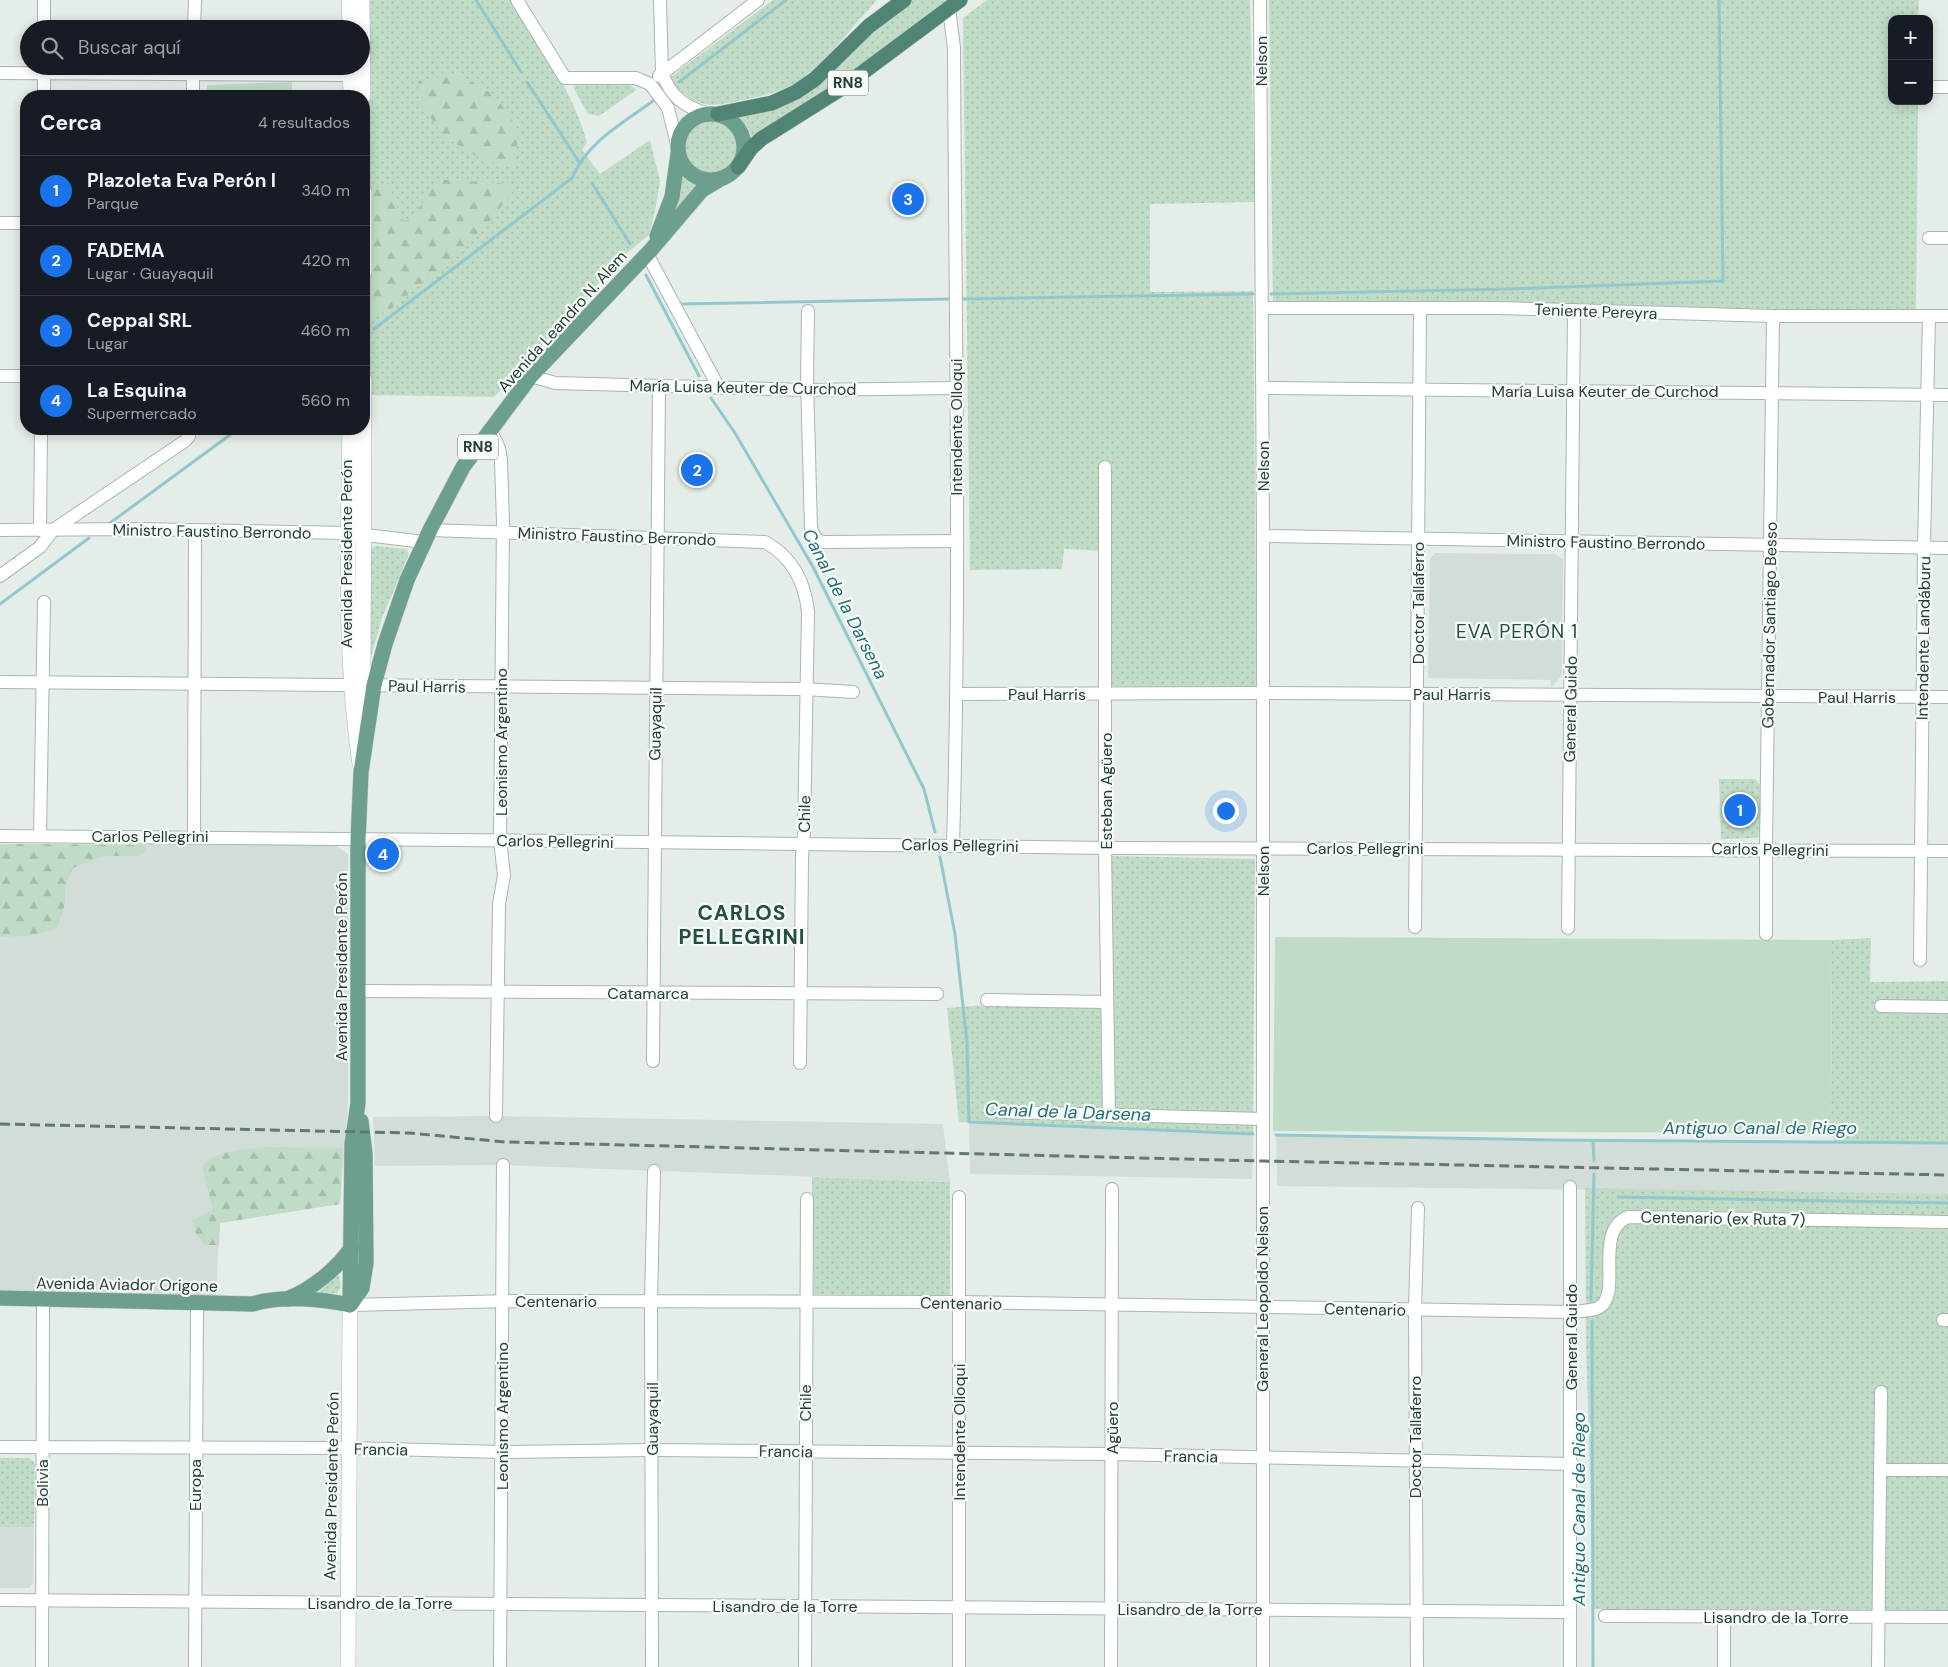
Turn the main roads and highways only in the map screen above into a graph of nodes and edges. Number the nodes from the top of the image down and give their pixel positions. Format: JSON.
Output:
{"nodes":[{"id":1,"x":349,"y":0,"type":"edge"},
{"id":2,"x":362,"y":0,"type":"edge"},
{"id":3,"x":904,"y":0,"type":"edge"},
{"id":4,"x":955,"y":4,"type":"edge"},
{"id":5,"x":350,"y":20,"type":"edge"},
{"id":6,"x":360,"y":20,"type":"edge"},
{"id":7,"x":354,"y":75,"type":"edge"},
{"id":8,"x":356,"y":75,"type":"edge"},
{"id":9,"x":351,"y":90,"type":"edge"},
{"id":10,"x":361,"y":90,"type":"edge"},
{"id":11,"x":713,"y":114,"type":"junction"},
{"id":12,"x":678,"y":149,"type":"junction"},
{"id":13,"x":738,"y":167,"type":"junction"},
{"id":14,"x":722,"y":178,"type":"junction"},
{"id":15,"x":648,"y":252,"type":"junction"},
{"id":16,"x":350,"y":435,"type":"edge"},
{"id":17,"x":364,"y":435,"type":"edge"},
{"id":18,"x":363,"y":685,"type":"junction"},
{"id":19,"x":361,"y":772,"type":"junction"},
{"id":20,"x":358,"y":1103,"type":"junction"},
{"id":21,"x":352,"y":1246,"type":"junction"},
{"id":22,"x":0,"y":1298,"type":"edge"},
{"id":23,"x":286,"y":1300,"type":"junction"},
{"id":24,"x":253,"y":1304,"type":"junction"},
{"id":25,"x":350,"y":1305,"type":"junction"},
{"id":26,"x":348,"y":1667,"type":"edge"}],
"edges":[{"from":1,"to":5,"type":"main road"},
{"from":2,"to":6,"type":"main road"},
{"from":3,"to":11,"type":"highway","number":"RN8"},
{"from":4,"to":13,"type":"highway","number":"RN8"},
{"from":7,"to":9,"type":"main road"},
{"from":8,"to":10,"type":"main road"},
{"from":11,"to":12,"type":"main road","number":"RN8"},
{"from":11,"to":13,"type":"main road"},
{"from":12,"to":14,"type":"main road"},
{"from":12,"to":15,"type":"main road","name":"Avenida Leandro N. Alem","number":"RN8"},
{"from":13,"to":14,"type":"main road","number":"RN8"},
{"from":14,"to":15,"type":"main road","name":"Avenida Leandro N. Alem","number":"RN8"},
{"from":15,"to":18,"type":"main road","name":"Avenida Leandro N. Alem","number":"RN8"},
{"from":16,"to":18,"type":"main road","name":"Avenida Presidente Perón"},
{"from":17,"to":18,"type":"main road","name":"Avenida Presidente Perón"},
{"from":18,"to":19,"type":"main road","name":"Avenida Presidente Perón","number":"RN8"},
{"from":18,"to":19,"type":"main road","name":"Avenida Presidente Perón"},
{"from":19,"to":20,"type":"main road","name":"Avenida Presidente Perón"},
{"from":20,"to":21,"type":"main road","name":"Avenida Presidente Perón"},
{"from":20,"to":25,"type":"main road","name":"Avenida Presidente Perón"},
{"from":21,"to":23,"type":"main road"},
{"from":21,"to":25,"type":"main road","name":"Avenida Presidente Perón"},
{"from":22,"to":24,"type":"main road","name":"Avenida Aviador Origone"},
{"from":23,"to":24,"type":"main road","name":"Avenida Aviador Origone"},
{"from":23,"to":25,"type":"main road","name":"Avenida Aviador Origone"},
{"from":24,"to":25,"type":"main road","name":"Avenida Aviador Origone"},
{"from":25,"to":26,"type":"main road","name":"Avenida Presidente Perón"}]}
